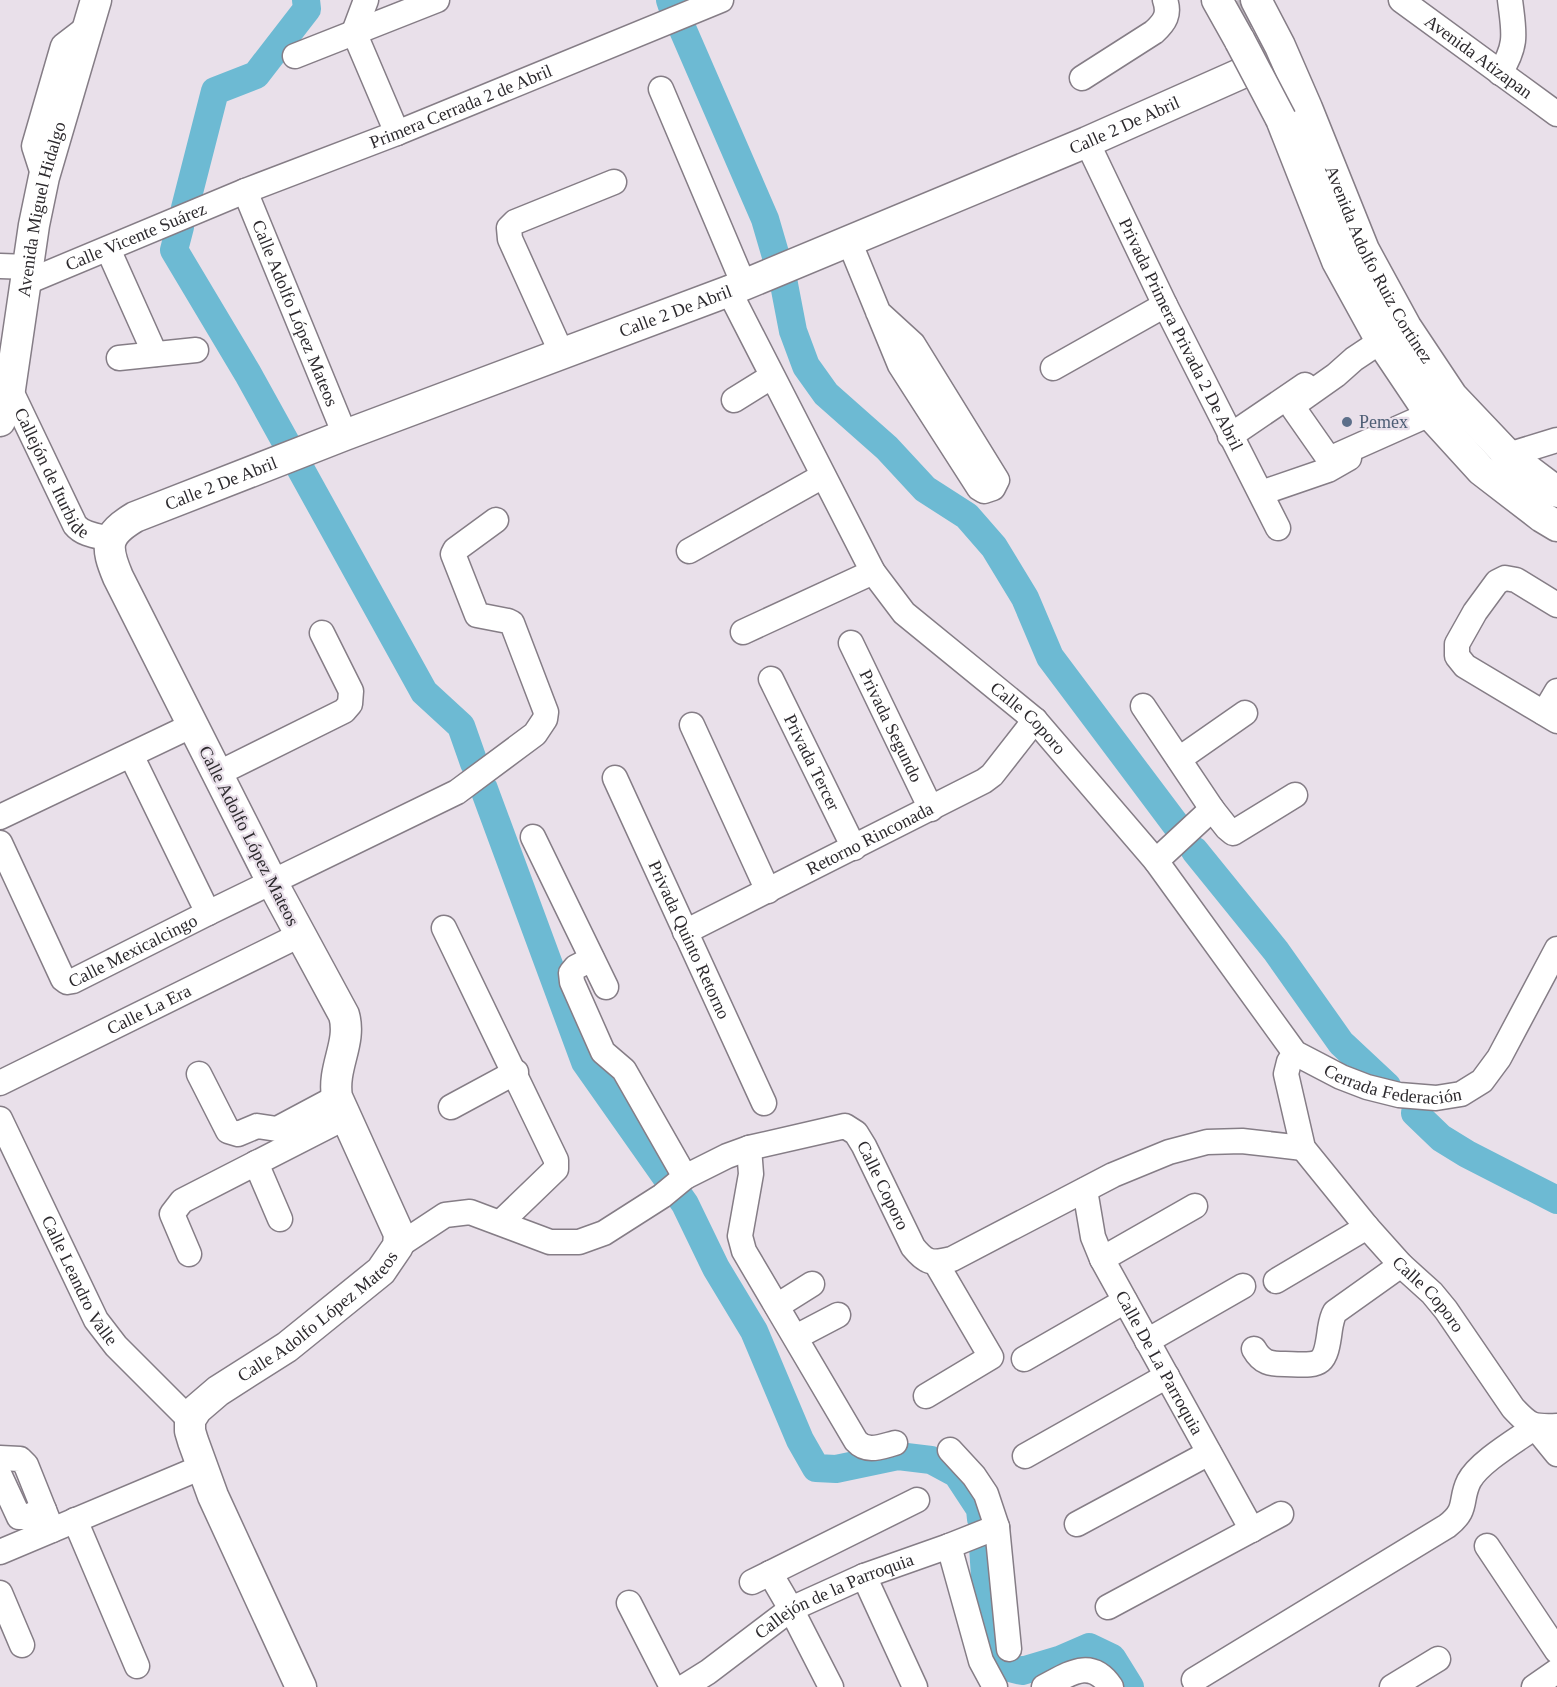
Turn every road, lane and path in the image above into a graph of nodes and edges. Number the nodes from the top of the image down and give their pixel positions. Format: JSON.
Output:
{"nodes":[{"id":1,"x":70,"y":0,"type":"edge"},
{"id":2,"x":366,"y":0,"type":"edge"},
{"id":3,"x":437,"y":0,"type":"edge"},
{"id":4,"x":722,"y":0,"type":"edge"},
{"id":5,"x":1165,"y":0,"type":"edge"},
{"id":6,"x":1217,"y":0,"type":"edge"},
{"id":7,"x":1256,"y":0,"type":"edge"},
{"id":8,"x":1401,"y":0,"type":"edge"},
{"id":9,"x":1510,"y":0,"type":"edge"},
{"id":10,"x":92,"y":13,"type":"edge"},
{"id":11,"x":354,"y":32,"type":"junction"},
{"id":12,"x":295,"y":56,"type":"dead end"},
{"id":13,"x":1500,"y":73,"type":"junction"},
{"id":14,"x":1240,"y":74,"type":"tunnel mouth"},
{"id":15,"x":1082,"y":78,"type":"dead end"},
{"id":16,"x":661,"y":89,"type":"dead end"},
{"id":17,"x":1557,"y":114,"type":"edge"},
{"id":18,"x":397,"y":133,"type":"junction"},
{"id":19,"x":1089,"y":141,"type":"junction"},
{"id":20,"x":614,"y":182,"type":"dead end"},
{"id":21,"x":245,"y":191,"type":"junction"},
{"id":22,"x":849,"y":241,"type":"junction"},
{"id":23,"x":108,"y":249,"type":"junction"},
{"id":24,"x":1337,"y":261,"type":"junction"},
{"id":25,"x":19,"y":272,"type":"edge"},
{"id":26,"x":736,"y":288,"type":"junction"},
{"id":27,"x":1165,"y":305,"type":"junction"},
{"id":28,"x":878,"y":312,"type":"junction"},
{"id":29,"x":1381,"y":342,"type":"junction"},
{"id":30,"x":196,"y":350,"type":"dead end"},
{"id":31,"x":155,"y":354,"type":"junction"},
{"id":32,"x":562,"y":354,"type":"junction"},
{"id":33,"x":119,"y":358,"type":"dead end"},
{"id":34,"x":1353,"y":359,"type":"junction"},
{"id":35,"x":1053,"y":368,"type":"dead end"},
{"id":36,"x":771,"y":377,"type":"junction"},
{"id":37,"x":10,"y":389,"type":"junction"},
{"id":38,"x":734,"y":399,"type":"dead end"},
{"id":39,"x":1430,"y":414,"type":"junction"},
{"id":40,"x":0,"y":421,"type":"edge"},
{"id":41,"x":345,"y":435,"type":"junction"},
{"id":42,"x":1230,"y":436,"type":"junction"},
{"id":43,"x":1377,"y":437,"type":"junction"},
{"id":44,"x":1557,"y":440,"type":"edge"},
{"id":45,"x":1508,"y":455,"type":"junction"},
{"id":46,"x":823,"y":476,"type":"junction"},
{"id":47,"x":1557,"y":492,"type":"edge"},
{"id":48,"x":1261,"y":493,"type":"junction"},
{"id":49,"x":496,"y":520,"type":"dead end"},
{"id":50,"x":1557,"y":526,"type":"edge"},
{"id":51,"x":1278,"y":528,"type":"dead end"},
{"id":52,"x":110,"y":539,"type":"junction"},
{"id":53,"x":689,"y":551,"type":"dead end"},
{"id":54,"x":873,"y":572,"type":"junction"},
{"id":55,"x":1557,"y":605,"type":"edge"},
{"id":56,"x":742,"y":632,"type":"dead end"},
{"id":57,"x":322,"y":633,"type":"dead end"},
{"id":58,"x":851,"y":643,"type":"dead end"},
{"id":59,"x":771,"y":679,"type":"dead end"},
{"id":60,"x":1557,"y":691,"type":"edge"},
{"id":61,"x":1143,"y":706,"type":"dead end"},
{"id":62,"x":1245,"y":714,"type":"dead end"},
{"id":63,"x":1550,"y":717,"type":"edge"},
{"id":64,"x":1035,"y":720,"type":"junction"},
{"id":65,"x":692,"y":724,"type":"dead end"},
{"id":66,"x":193,"y":725,"type":"junction"},
{"id":67,"x":131,"y":755,"type":"junction"},
{"id":68,"x":1179,"y":759,"type":"junction"},
{"id":69,"x":217,"y":774,"type":"junction"},
{"id":70,"x":615,"y":778,"type":"dead end"},
{"id":71,"x":1295,"y":795,"type":"dead end"},
{"id":72,"x":931,"y":809,"type":"junction"},
{"id":73,"x":1212,"y":809,"type":"junction"},
{"id":74,"x":0,"y":817,"type":"edge"},
{"id":75,"x":532,"y":837,"type":"dead end"},
{"id":76,"x":0,"y":843,"type":"edge"},
{"id":77,"x":854,"y":848,"type":"junction"},
{"id":78,"x":1156,"y":861,"type":"junction"},
{"id":79,"x":272,"y":882,"type":"junction"},
{"id":80,"x":768,"y":891,"type":"junction"},
{"id":81,"x":208,"y":913,"type":"junction"},
{"id":82,"x":444,"y":928,"type":"dead end"},
{"id":83,"x":685,"y":932,"type":"junction"},
{"id":84,"x":300,"y":935,"type":"junction"},
{"id":85,"x":1557,"y":949,"type":"edge"},
{"id":86,"x":592,"y":959,"type":"junction"},
{"id":87,"x":606,"y":987,"type":"dead end"},
{"id":88,"x":1294,"y":1053,"type":"junction"},
{"id":89,"x":516,"y":1072,"type":"junction"},
{"id":90,"x":199,"y":1074,"type":"dead end"},
{"id":91,"x":0,"y":1083,"type":"edge"},
{"id":92,"x":764,"y":1103,"type":"dead end"},
{"id":93,"x":341,"y":1107,"type":"junction"},
{"id":94,"x":451,"y":1107,"type":"dead end"},
{"id":95,"x":0,"y":1119,"type":"edge"},
{"id":96,"x":749,"y":1148,"type":"junction"},
{"id":97,"x":1303,"y":1148,"type":"junction"},
{"id":98,"x":256,"y":1163,"type":"junction"},
{"id":99,"x":685,"y":1177,"type":"junction"},
{"id":100,"x":1085,"y":1190,"type":"junction"},
{"id":101,"x":1195,"y":1206,"type":"dead end"},
{"id":102,"x":280,"y":1219,"type":"dead end"},
{"id":103,"x":501,"y":1222,"type":"junction"},
{"id":104,"x":1367,"y":1227,"type":"junction"},
{"id":105,"x":398,"y":1246,"type":"junction"},
{"id":106,"x":189,"y":1254,"type":"dead end"},
{"id":107,"x":1101,"y":1259,"type":"junction"},
{"id":108,"x":936,"y":1263,"type":"junction"},
{"id":109,"x":1401,"y":1265,"type":"junction"},
{"id":110,"x":1276,"y":1281,"type":"dead end"},
{"id":111,"x":812,"y":1284,"type":"dead end"},
{"id":112,"x":1243,"y":1287,"type":"dead end"},
{"id":113,"x":1125,"y":1301,"type":"junction"},
{"id":114,"x":777,"y":1306,"type":"junction"},
{"id":115,"x":838,"y":1315,"type":"dead end"},
{"id":116,"x":796,"y":1337,"type":"junction"},
{"id":117,"x":1147,"y":1341,"type":"junction"},
{"id":118,"x":1254,"y":1349,"type":"dead end"},
{"id":119,"x":1024,"y":1359,"type":"dead end"},
{"id":120,"x":1167,"y":1376,"type":"junction"},
{"id":121,"x":926,"y":1396,"type":"dead end"},
{"id":122,"x":190,"y":1420,"type":"junction"},
{"id":123,"x":1546,"y":1426,"type":"edge"},
{"id":124,"x":895,"y":1443,"type":"dead end"},
{"id":125,"x":950,"y":1450,"type":"dead end"},
{"id":126,"x":1209,"y":1453,"type":"junction"},
{"id":127,"x":1557,"y":1454,"type":"edge"},
{"id":128,"x":1025,"y":1456,"type":"dead end"},
{"id":129,"x":0,"y":1458,"type":"edge"},
{"id":130,"x":202,"y":1467,"type":"junction"},
{"id":131,"x":0,"y":1476,"type":"edge"},
{"id":132,"x":917,"y":1500,"type":"dead end"},
{"id":133,"x":1281,"y":1514,"type":"dead end"},
{"id":134,"x":48,"y":1520,"type":"junction"},
{"id":135,"x":75,"y":1520,"type":"junction"},
{"id":136,"x":1077,"y":1524,"type":"dead end"},
{"id":137,"x":997,"y":1527,"type":"junction"},
{"id":138,"x":1252,"y":1530,"type":"junction"},
{"id":139,"x":949,"y":1546,"type":"junction"},
{"id":140,"x":1487,"y":1546,"type":"dead end"},
{"id":141,"x":0,"y":1552,"type":"edge"},
{"id":142,"x":864,"y":1576,"type":"junction"},
{"id":143,"x":0,"y":1593,"type":"edge"},
{"id":144,"x":629,"y":1603,"type":"dead end"},
{"id":145,"x":1108,"y":1607,"type":"dead end"},
{"id":146,"x":791,"y":1609,"type":"junction"},
{"id":147,"x":22,"y":1645,"type":"dead end"},
{"id":148,"x":1009,"y":1649,"type":"dead end"},
{"id":149,"x":1557,"y":1651,"type":"edge"},
{"id":150,"x":1438,"y":1659,"type":"dead end"},
{"id":151,"x":137,"y":1666,"type":"dead end"},
{"id":152,"x":712,"y":1680,"type":"edge"},
{"id":153,"x":1194,"y":1680,"type":"dead end"},
{"id":154,"x":301,"y":1687,"type":"edge"},
{"id":155,"x":672,"y":1687,"type":"edge"},
{"id":156,"x":684,"y":1687,"type":"edge"},
{"id":157,"x":831,"y":1687,"type":"edge"},
{"id":158,"x":915,"y":1687,"type":"edge"},
{"id":159,"x":995,"y":1687,"type":"edge"},
{"id":160,"x":1044,"y":1687,"type":"edge"},
{"id":161,"x":1111,"y":1687,"type":"edge"},
{"id":162,"x":1392,"y":1687,"type":"edge"}],
"edges":[{"from":1,"to":10,"type":"main road"},
{"from":2,"to":11,"type":"street"},
{"from":3,"to":11,"type":"street"},
{"from":4,"to":18,"type":"street","name":"Primera Cerrada 2 de Abril"},
{"from":5,"to":15,"type":"street"},
{"from":6,"to":24,"type":"main road","name":"Avenida Adolfo Ruiz Cortinez","bridge":true},
{"from":7,"to":45,"type":"main road","name":"Avenida Adolfo Ruiz Cortinez"},
{"from":8,"to":13,"type":"street","name":"Avenida Atizapan"},
{"from":9,"to":13,"type":"street"},
{"from":10,"to":25,"type":"main road","name":"Avenida Miguel Hidalgo"},
{"from":11,"to":12,"type":"street"},
{"from":11,"to":18,"type":"street"},
{"from":13,"to":17,"type":"street","name":"Avenida Atizapan"},
{"from":14,"to":19,"type":"main road","name":"Calle 2 De Abril"},
{"from":16,"to":26,"type":"street","name":"Calle Coporo"},
{"from":18,"to":21,"type":"street","name":"Primera Cerrada 2 de Abril"},
{"from":19,"to":22,"type":"main road","name":"Calle 2 De Abril"},
{"from":19,"to":24,"type":"main road"},
{"from":19,"to":27,"type":"street","name":"Privada Primera Privada 2 De Abril"},
{"from":20,"to":32,"type":"street"},
{"from":21,"to":23,"type":"street","name":"Calle Vicente Suárez"},
{"from":21,"to":41,"type":"street","name":"Calle Adolfo López Mateos"},
{"from":22,"to":26,"type":"main road","name":"Calle 2 De Abril"},
{"from":22,"to":28,"type":"street"},
{"from":23,"to":25,"type":"street","name":"Calle Vicente Suárez"},
{"from":23,"to":31,"type":"street"},
{"from":24,"to":29,"type":"main road","name":"Avenida Adolfo Ruiz Cortinez"},
{"from":25,"to":37,"type":"main road","name":"Avenida Miguel Hidalgo"},
{"from":26,"to":32,"type":"main road","name":"Calle 2 De Abril"},
{"from":26,"to":36,"type":"street","name":"Calle Coporo"},
{"from":27,"to":35,"type":"street"},
{"from":27,"to":42,"type":"street","name":"Privada Primera Privada 2 De Abril"},
{"from":28,"to":28,"type":"street"},
{"from":29,"to":34,"type":"street"},
{"from":29,"to":39,"type":"main road","name":"Avenida Adolfo Ruiz Cortinez"},
{"from":30,"to":31,"type":"street"},
{"from":31,"to":33,"type":"street"},
{"from":32,"to":41,"type":"main road","name":"Calle 2 De Abril"},
{"from":34,"to":42,"type":"street"},
{"from":34,"to":43,"type":"street"},
{"from":36,"to":38,"type":"street"},
{"from":36,"to":46,"type":"street","name":"Calle Coporo"},
{"from":37,"to":40,"type":"main road","name":"Avenida Miguel Hidalgo"},
{"from":37,"to":52,"type":"street","name":"Callejón de Iturbide"},
{"from":39,"to":43,"type":"street"},
{"from":39,"to":50,"type":"main road","name":"Avenida Adolfo Ruiz Cortinez"},
{"from":41,"to":52,"type":"main road","name":"Calle 2 De Abril"},
{"from":42,"to":48,"type":"street","name":"Privada Primera Privada 2 De Abril"},
{"from":43,"to":48,"type":"street"},
{"from":44,"to":45,"type":"street"},
{"from":45,"to":47,"type":"main road","name":"Avenida Adolfo Ruiz Cortinez"},
{"from":46,"to":53,"type":"street"},
{"from":46,"to":54,"type":"street","name":"Calle Coporo"},
{"from":48,"to":51,"type":"street","name":"Privada Primera Privada 2 De Abril"},
{"from":49,"to":79,"type":"street","name":"Calle Mexicalcingo"},
{"from":52,"to":66,"type":"main road","name":"Calle Adolfo López Mateos"},
{"from":54,"to":56,"type":"street"},
{"from":54,"to":64,"type":"street","name":"Calle Coporo"},
{"from":55,"to":63,"type":"street"},
{"from":57,"to":69,"type":"street"},
{"from":58,"to":72,"type":"street","name":"Privada Segundo"},
{"from":59,"to":77,"type":"street","name":"Privada Tercer"},
{"from":60,"to":63,"type":"street"},
{"from":61,"to":68,"type":"street"},
{"from":62,"to":68,"type":"street"},
{"from":64,"to":72,"type":"street","name":"Retorno Rinconada"},
{"from":64,"to":78,"type":"street","name":"Calle Coporo"},
{"from":65,"to":80,"type":"street"},
{"from":66,"to":67,"type":"street"},
{"from":66,"to":69,"type":"main road","name":"Calle Adolfo López Mateos"},
{"from":67,"to":74,"type":"street"},
{"from":67,"to":81,"type":"street"},
{"from":68,"to":73,"type":"street"},
{"from":69,"to":79,"type":"main road","name":"Calle Adolfo López Mateos"},
{"from":70,"to":83,"type":"street","name":"Privada Quinto Retorno"},
{"from":71,"to":73,"type":"street"},
{"from":72,"to":77,"type":"street","name":"Retorno Rinconada"},
{"from":73,"to":78,"type":"street"},
{"from":75,"to":86,"type":"street"},
{"from":76,"to":81,"type":"street","name":"Calle Mexicalcingo"},
{"from":77,"to":80,"type":"street","name":"Retorno Rinconada"},
{"from":78,"to":88,"type":"street","name":"Calle Coporo"},
{"from":79,"to":81,"type":"street","name":"Calle Mexicalcingo"},
{"from":79,"to":84,"type":"main road","name":"Calle Adolfo López Mateos"},
{"from":80,"to":83,"type":"street","name":"Retorno Rinconada"},
{"from":82,"to":89,"type":"street"},
{"from":83,"to":92,"type":"street","name":"Privada Quinto Retorno"},
{"from":84,"to":91,"type":"street","name":"Calle La Era"},
{"from":84,"to":93,"type":"main road","name":"Calle Adolfo López Mateos"},
{"from":85,"to":88,"type":"street","name":"Cerrada Federación"},
{"from":86,"to":87,"type":"street"},
{"from":86,"to":99,"type":"street"},
{"from":88,"to":97,"type":"street","name":"Calle Coporo"},
{"from":89,"to":94,"type":"street"},
{"from":89,"to":103,"type":"street"},
{"from":90,"to":93,"type":"street"},
{"from":93,"to":98,"type":"street"},
{"from":93,"to":105,"type":"main road","name":"Calle Adolfo López Mateos"},
{"from":95,"to":122,"type":"street","name":"Calle Leandro Valle"},
{"from":96,"to":99,"type":"street","name":"Calle Coporo"},
{"from":96,"to":108,"type":"street","name":"Calle Coporo"},
{"from":96,"to":114,"type":"street"},
{"from":97,"to":100,"type":"street"},
{"from":97,"to":104,"type":"street","name":"Calle Coporo"},
{"from":98,"to":102,"type":"street"},
{"from":98,"to":106,"type":"street"},
{"from":99,"to":103,"type":"street","name":"Calle Coporo"},
{"from":100,"to":107,"type":"street","name":"Calle De La Parroquia"},
{"from":100,"to":108,"type":"street"},
{"from":101,"to":107,"type":"street"},
{"from":103,"to":105,"type":"street","name":"Calle Coporo"},
{"from":104,"to":109,"type":"street","name":"Calle Coporo"},
{"from":104,"to":110,"type":"street"},
{"from":105,"to":122,"type":"main road","name":"Calle Adolfo López Mateos"},
{"from":107,"to":113,"type":"street","name":"Calle De La Parroquia"},
{"from":108,"to":121,"type":"street"},
{"from":109,"to":118,"type":"street"},
{"from":109,"to":123,"type":"street","name":"Calle Coporo"},
{"from":111,"to":114,"type":"street"},
{"from":112,"to":117,"type":"street"},
{"from":113,"to":117,"type":"street","name":"Calle De La Parroquia"},
{"from":113,"to":119,"type":"street"},
{"from":114,"to":116,"type":"street"},
{"from":115,"to":116,"type":"street"},
{"from":116,"to":124,"type":"street"},
{"from":117,"to":120,"type":"street","name":"Calle De La Parroquia"},
{"from":120,"to":126,"type":"street","name":"Calle De La Parroquia"},
{"from":120,"to":128,"type":"street"},
{"from":122,"to":130,"type":"main road"},
{"from":123,"to":127,"type":"street","name":"Calle Coporo"},
{"from":123,"to":153,"type":"street"},
{"from":125,"to":137,"type":"street"},
{"from":126,"to":136,"type":"street"},
{"from":126,"to":138,"type":"street","name":"Calle De La Parroquia"},
{"from":129,"to":134,"type":"street"},
{"from":130,"to":135,"type":"street"},
{"from":130,"to":154,"type":"main road"},
{"from":131,"to":134,"type":"street"},
{"from":132,"to":146,"type":"street"},
{"from":133,"to":138,"type":"street"},
{"from":134,"to":135,"type":"street"},
{"from":134,"to":141,"type":"street"},
{"from":135,"to":151,"type":"street"},
{"from":137,"to":139,"type":"street","name":"Callejón de la Parroquia"},
{"from":137,"to":148,"type":"street"},
{"from":138,"to":145,"type":"street"},
{"from":139,"to":142,"type":"street","name":"Callejón de la Parroquia"},
{"from":139,"to":159,"type":"street"},
{"from":140,"to":149,"type":"street"},
{"from":142,"to":146,"type":"street","name":"Callejón de la Parroquia"},
{"from":142,"to":158,"type":"street"},
{"from":143,"to":147,"type":"street"},
{"from":144,"to":155,"type":"street"},
{"from":146,"to":152,"type":"street","name":"Callejón de la Parroquia"},
{"from":146,"to":157,"type":"street"},
{"from":150,"to":162,"type":"street"},
{"from":152,"to":156,"type":"street","name":"Callejón de la Parroquia"},
{"from":160,"to":161,"type":"street"}]}
